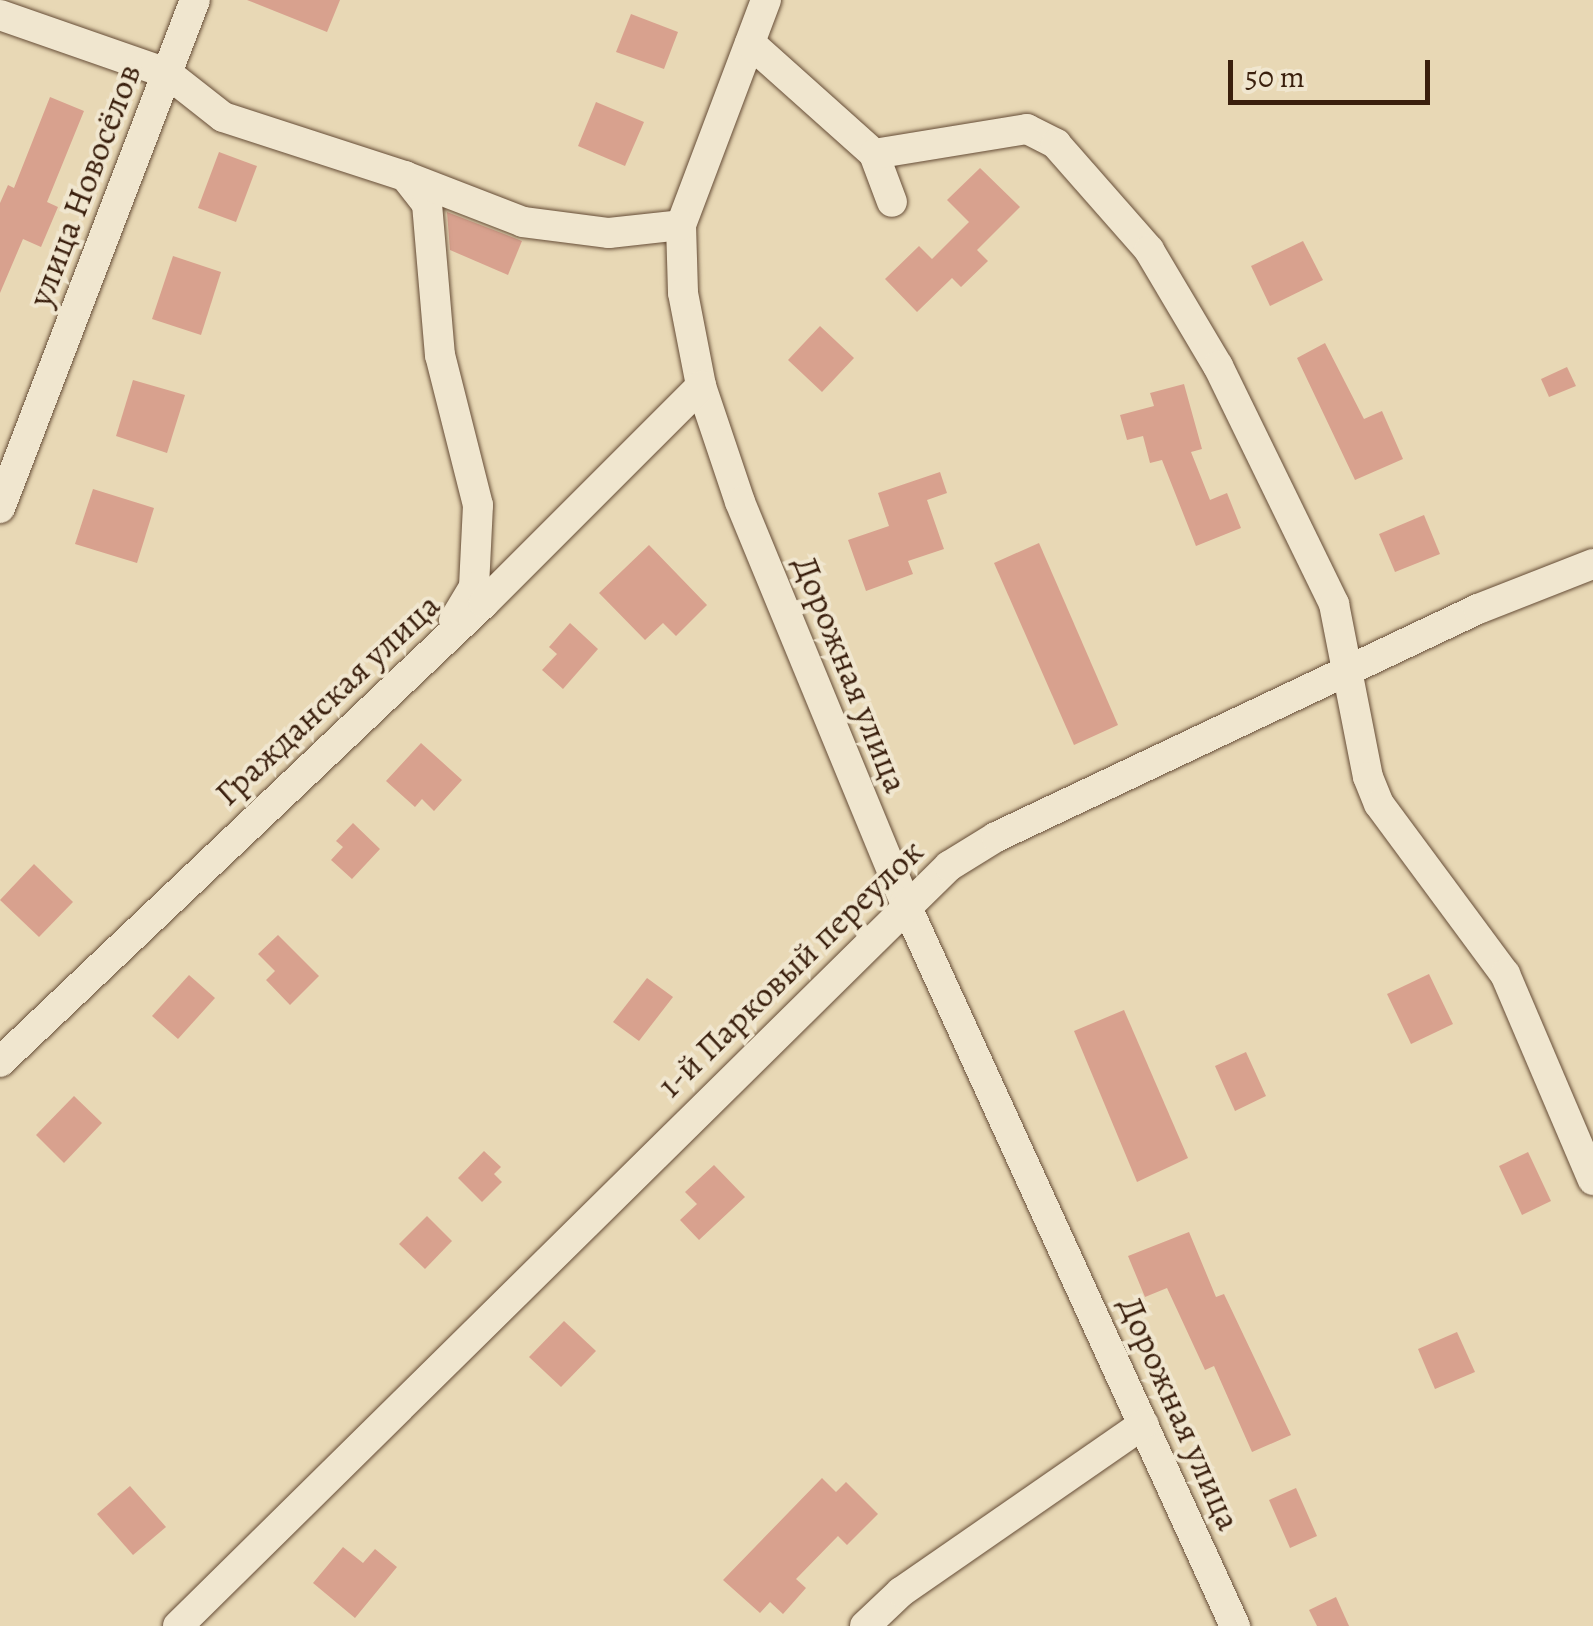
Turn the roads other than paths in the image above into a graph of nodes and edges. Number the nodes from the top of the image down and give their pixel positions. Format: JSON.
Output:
{"nodes":[{"id":1,"x":196,"y":0,"type":"edge"},
{"id":2,"x":766,"y":0,"type":"edge"},
{"id":3,"x":0,"y":15,"type":"edge"},
{"id":4,"x":750,"y":43,"type":"junction"},
{"id":5,"x":167,"y":73,"type":"junction"},
{"id":6,"x":874,"y":154,"type":"junction"},
{"id":7,"x":404,"y":176,"type":"junction"},
{"id":8,"x":892,"y":202,"type":"dead end"},
{"id":9,"x":682,"y":225,"type":"junction"},
{"id":10,"x":701,"y":386,"type":"junction"},
{"id":11,"x":0,"y":508,"type":"edge"},
{"id":12,"x":1593,"y":564,"type":"edge"},
{"id":13,"x":434,"y":646,"type":"junction"},
{"id":14,"x":1349,"y":672,"type":"junction"},
{"id":15,"x":905,"y":903,"type":"junction"},
{"id":16,"x":0,"y":1062,"type":"edge"},
{"id":17,"x":1593,"y":1180,"type":"edge"},
{"id":18,"x":1144,"y":1424,"type":"junction"},
{"id":19,"x":178,"y":1626,"type":"edge"},
{"id":20,"x":864,"y":1626,"type":"edge"},
{"id":21,"x":1236,"y":1626,"type":"edge"}],
"edges":[{"from":1,"to":5,"type":"street","name":"улица Новосёлов"},
{"from":2,"to":4,"type":"street","name":"Дорожная улица"},
{"from":3,"to":5,"type":"street"},
{"from":4,"to":6,"type":"street"},
{"from":4,"to":9,"type":"street","name":"Дорожная улица"},
{"from":5,"to":7,"type":"street"},
{"from":5,"to":11,"type":"street","name":"улица Новосёлов"},
{"from":6,"to":8,"type":"street"},
{"from":6,"to":14,"type":"street"},
{"from":7,"to":9,"type":"street"},
{"from":7,"to":13,"type":"street"},
{"from":9,"to":10,"type":"street","name":"Дорожная улица"},
{"from":10,"to":13,"type":"street","name":"Гражданская улица"},
{"from":10,"to":15,"type":"street","name":"Дорожная улица"},
{"from":12,"to":14,"type":"street","name":"1-й Парковый переулок"},
{"from":13,"to":16,"type":"street","name":"Гражданская улица"},
{"from":14,"to":15,"type":"street","name":"1-й Парковый переулок"},
{"from":14,"to":17,"type":"street"},
{"from":15,"to":18,"type":"street","name":"Дорожная улица"},
{"from":15,"to":19,"type":"street","name":"1-й Парковый переулок"},
{"from":18,"to":20,"type":"street"},
{"from":18,"to":21,"type":"street","name":"Дорожная улица"}]}
